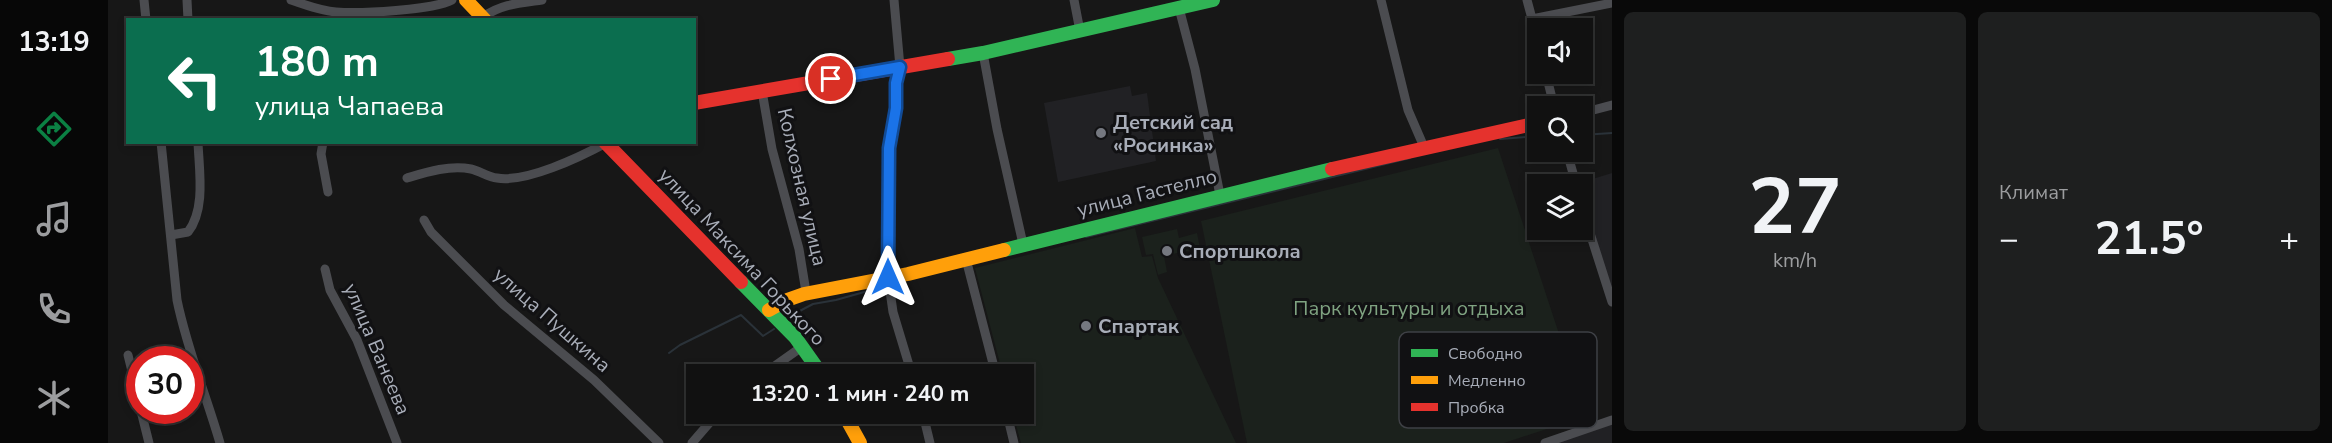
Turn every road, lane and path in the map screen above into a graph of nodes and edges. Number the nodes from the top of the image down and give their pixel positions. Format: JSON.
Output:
{"nodes":[{"id":1,"x":144,"y":0,"type":"edge"},
{"id":2,"x":187,"y":0,"type":"edge"},
{"id":3,"x":291,"y":0,"type":"edge"},
{"id":4,"x":452,"y":0,"type":"edge"},
{"id":5,"x":465,"y":0,"type":"edge"},
{"id":6,"x":542,"y":0,"type":"edge"},
{"id":7,"x":894,"y":0,"type":"edge"},
{"id":8,"x":1074,"y":0,"type":"edge"},
{"id":9,"x":1213,"y":0,"type":"edge"},
{"id":10,"x":1381,"y":0,"type":"edge"},
{"id":11,"x":1527,"y":0,"type":"edge"},
{"id":12,"x":510,"y":2,"type":"edge"},
{"id":13,"x":1612,"y":3,"type":"edge"},
{"id":14,"x":1179,"y":8,"type":"junction"},
{"id":15,"x":335,"y":16,"type":"edge"},
{"id":16,"x":146,"y":18,"type":"edge"},
{"id":17,"x":188,"y":18,"type":"edge"},
{"id":18,"x":484,"y":18,"type":"edge"},
{"id":19,"x":1532,"y":18,"type":"edge"},
{"id":20,"x":1537,"y":18,"type":"edge"},
{"id":21,"x":1080,"y":31,"type":"junction"},
{"id":22,"x":983,"y":53,"type":"junction"},
{"id":23,"x":900,"y":67,"type":"junction"},
{"id":24,"x":762,"y":92,"type":"junction"},
{"id":25,"x":696,"y":103,"type":"edge"},
{"id":26,"x":1612,"y":105,"type":"edge"},
{"id":27,"x":1593,"y":110,"type":"edge"},
{"id":28,"x":1527,"y":125,"type":"edge"},
{"id":29,"x":160,"y":144,"type":"edge"},
{"id":30,"x":198,"y":144,"type":"edge"},
{"id":31,"x":323,"y":144,"type":"edge"},
{"id":32,"x":603,"y":144,"type":"edge"},
{"id":33,"x":606,"y":144,"type":"edge"},
{"id":34,"x":1424,"y":147,"type":"junction"},
{"id":35,"x":407,"y":178,"type":"dead end"},
{"id":36,"x":328,"y":192,"type":"dead end"},
{"id":37,"x":1220,"y":195,"type":"junction"},
{"id":38,"x":424,"y":220,"type":"dead end"},
{"id":39,"x":171,"y":235,"type":"junction"},
{"id":40,"x":1592,"y":240,"type":"edge"},
{"id":41,"x":1023,"y":244,"type":"junction"},
{"id":42,"x":966,"y":260,"type":"junction"},
{"id":43,"x":325,"y":269,"type":"dead end"},
{"id":44,"x":888,"y":277,"type":"junction"},
{"id":45,"x":806,"y":292,"type":"junction"},
{"id":46,"x":1612,"y":302,"type":"edge"},
{"id":47,"x":769,"y":310,"type":"junction"},
{"id":48,"x":803,"y":346,"type":"junction"},
{"id":49,"x":778,"y":364,"type":"edge"},
{"id":50,"x":815,"y":364,"type":"edge"},
{"id":51,"x":909,"y":364,"type":"edge"},
{"id":52,"x":993,"y":364,"type":"edge"},
{"id":53,"x":1612,"y":420,"type":"edge"},
{"id":54,"x":144,"y":424,"type":"edge"},
{"id":55,"x":708,"y":424,"type":"edge"},
{"id":56,"x":850,"y":424,"type":"edge"},
{"id":57,"x":925,"y":424,"type":"edge"},
{"id":58,"x":1009,"y":424,"type":"edge"},
{"id":59,"x":1597,"y":425,"type":"edge"},
{"id":60,"x":1589,"y":428,"type":"edge"},
{"id":61,"x":149,"y":443,"type":"edge"},
{"id":62,"x":220,"y":443,"type":"edge"},
{"id":63,"x":397,"y":443,"type":"edge"},
{"id":64,"x":659,"y":443,"type":"edge"},
{"id":65,"x":692,"y":443,"type":"edge"},
{"id":66,"x":860,"y":443,"type":"edge"},
{"id":67,"x":930,"y":443,"type":"edge"},
{"id":68,"x":1014,"y":443,"type":"edge"},
{"id":69,"x":1545,"y":443,"type":"edge"}],
"edges":[{"from":1,"to":16,"type":"street"},
{"from":2,"to":17,"type":"street"},
{"from":3,"to":15,"type":"street"},
{"from":4,"to":15,"type":"street"},
{"from":5,"to":18,"type":"street"},
{"from":6,"to":12,"type":"street"},
{"from":7,"to":23,"type":"street"},
{"from":8,"to":21,"type":"street"},
{"from":9,"to":14,"type":"street"},
{"from":10,"to":34,"type":"street"},
{"from":11,"to":19,"type":"street"},
{"from":12,"to":18,"type":"street"},
{"from":13,"to":20,"type":"street"},
{"from":14,"to":21,"type":"street"},
{"from":14,"to":37,"type":"street"},
{"from":21,"to":22,"type":"street"},
{"from":22,"to":23,"type":"street"},
{"from":22,"to":41,"type":"street"},
{"from":23,"to":24,"type":"street"},
{"from":23,"to":44,"type":"street"},
{"from":24,"to":25,"type":"street"},
{"from":24,"to":45,"type":"street","name":"Колхозная улица"},
{"from":26,"to":27,"type":"street"},
{"from":28,"to":34,"type":"street","name":"улица Гастелло"},
{"from":29,"to":39,"type":"street"},
{"from":30,"to":39,"type":"street"},
{"from":31,"to":36,"type":"street"},
{"from":32,"to":35,"type":"street"},
{"from":33,"to":47,"type":"street","name":"улица Максима Горького"},
{"from":34,"to":37,"type":"street","name":"улица Гастелло"},
{"from":37,"to":41,"type":"street","name":"улица Гастелло"},
{"from":38,"to":64,"type":"street","name":"улица Пушкина"},
{"from":39,"to":62,"type":"street"},
{"from":40,"to":46,"type":"street"},
{"from":41,"to":42,"type":"street","name":"улица Гастелло"},
{"from":42,"to":44,"type":"street","name":"улица Гастелло"},
{"from":42,"to":52,"type":"street"},
{"from":43,"to":63,"type":"street","name":"улица Ванеева"},
{"from":44,"to":45,"type":"street","name":"улица Гастелло"},
{"from":44,"to":51,"type":"street"},
{"from":45,"to":47,"type":"street","name":"улица Гастелло"},
{"from":47,"to":48,"type":"street","name":"улица Максима Горького"},
{"from":48,"to":49,"type":"street"},
{"from":48,"to":50,"type":"street","name":"улица Максима Горького"},
{"from":53,"to":59,"type":"street"},
{"from":54,"to":61,"type":"street"},
{"from":55,"to":65,"type":"street"},
{"from":56,"to":66,"type":"street"},
{"from":57,"to":67,"type":"street"},
{"from":58,"to":68,"type":"street"},
{"from":60,"to":69,"type":"street"}]}
